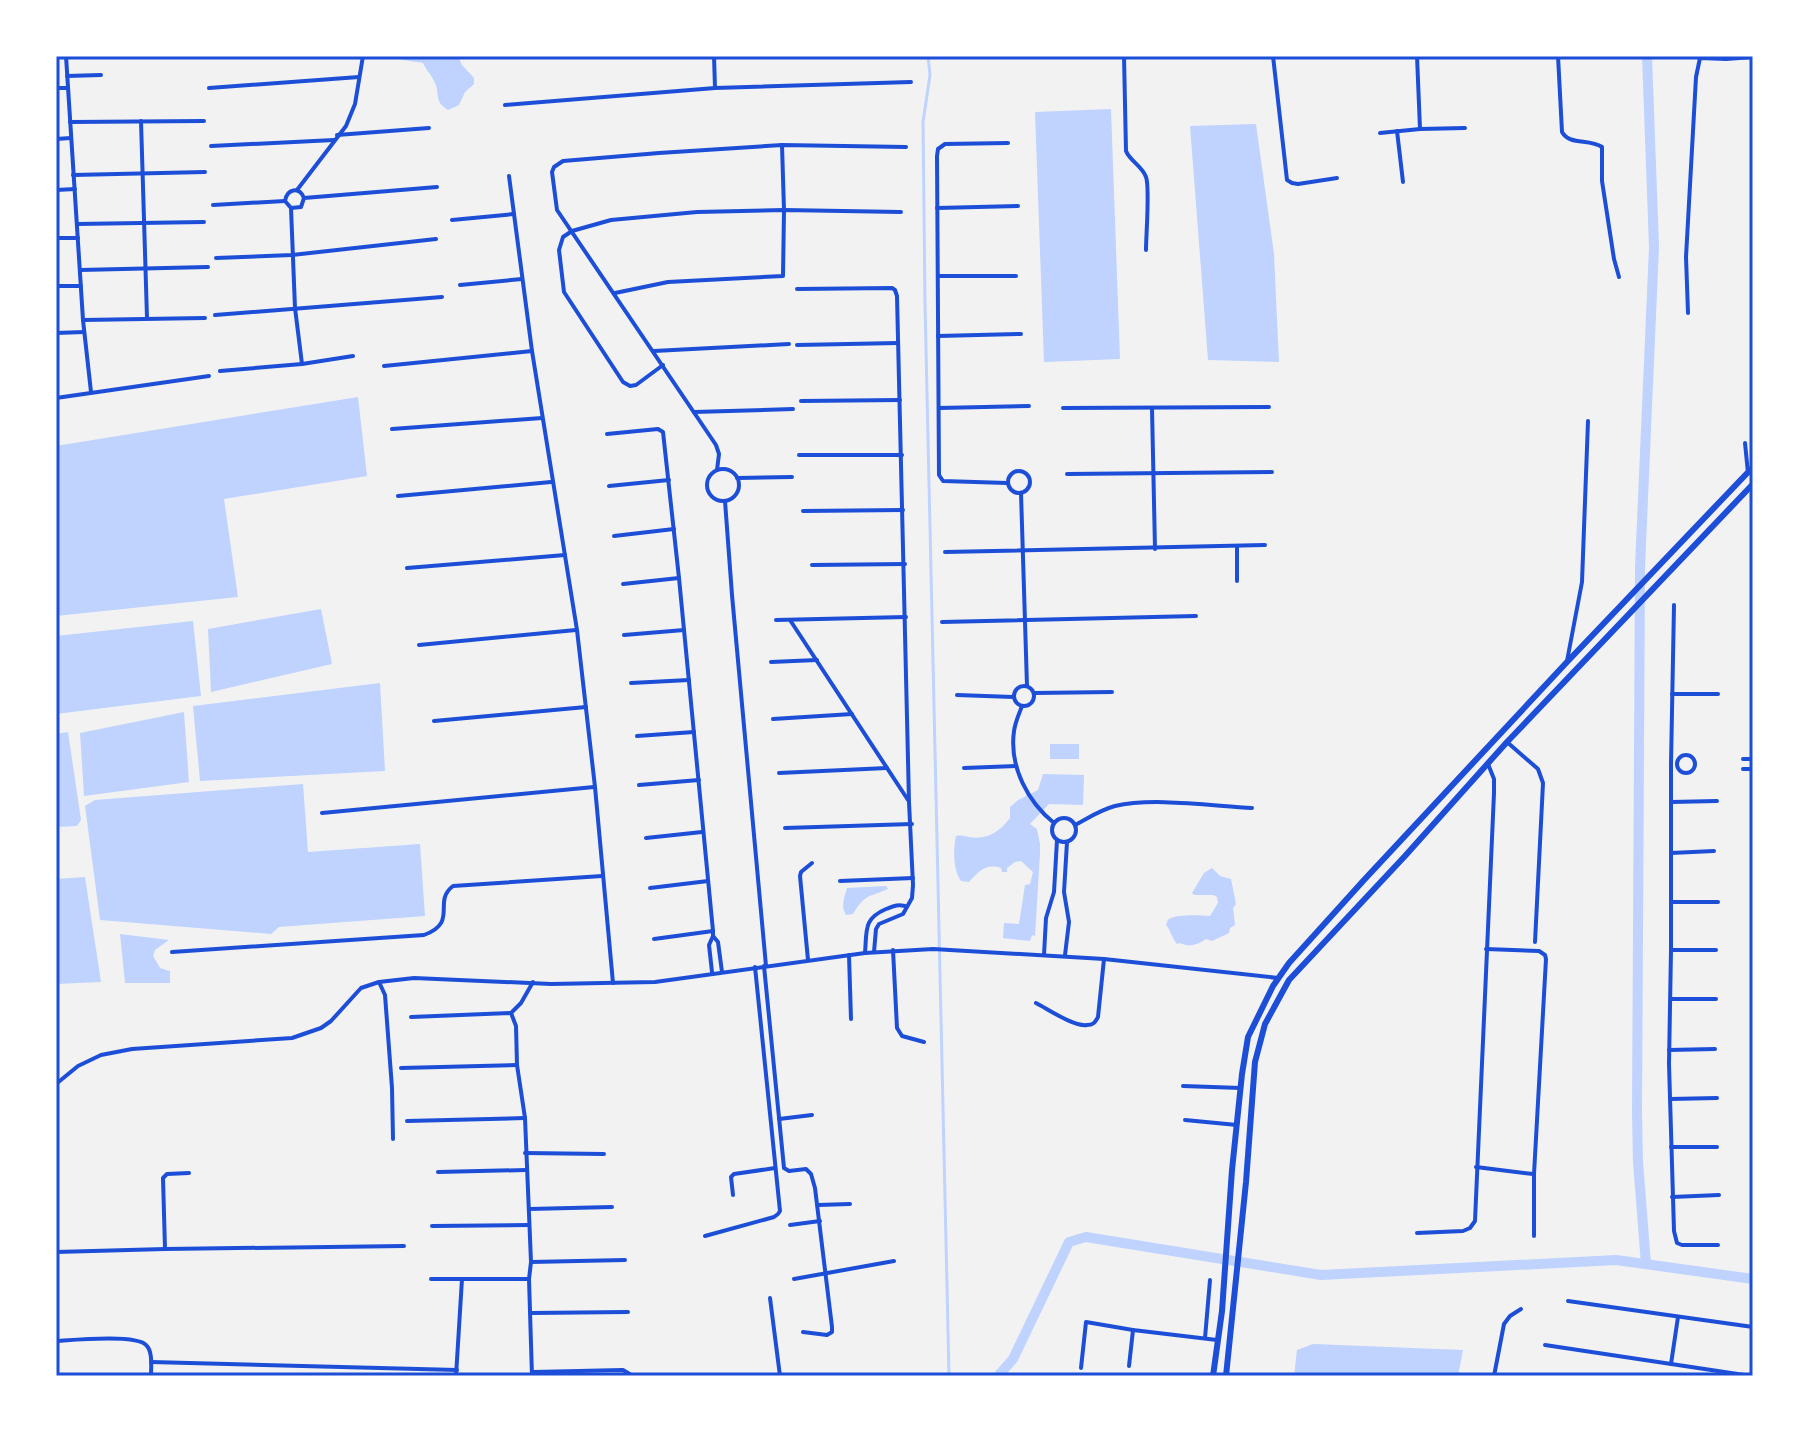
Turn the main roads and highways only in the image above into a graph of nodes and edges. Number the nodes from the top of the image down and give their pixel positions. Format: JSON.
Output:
{"nodes":[{"id":1,"x":1750,"y":470,"type":"edge"},
{"id":2,"x":1753,"y":484,"type":"edge"},
{"id":3,"x":1278,"y":978,"type":"junction"},
{"id":4,"x":1289,"y":980,"type":"junction"},
{"id":5,"x":1213,"y":1376,"type":"edge"},
{"id":6,"x":1226,"y":1376,"type":"edge"}],
"edges":[{"from":1,"to":3,"type":"main road"},
{"from":2,"to":4,"type":"main road"},
{"from":3,"to":4,"type":"main road"},
{"from":3,"to":5,"type":"main road"},
{"from":4,"to":6,"type":"main road"}]}
